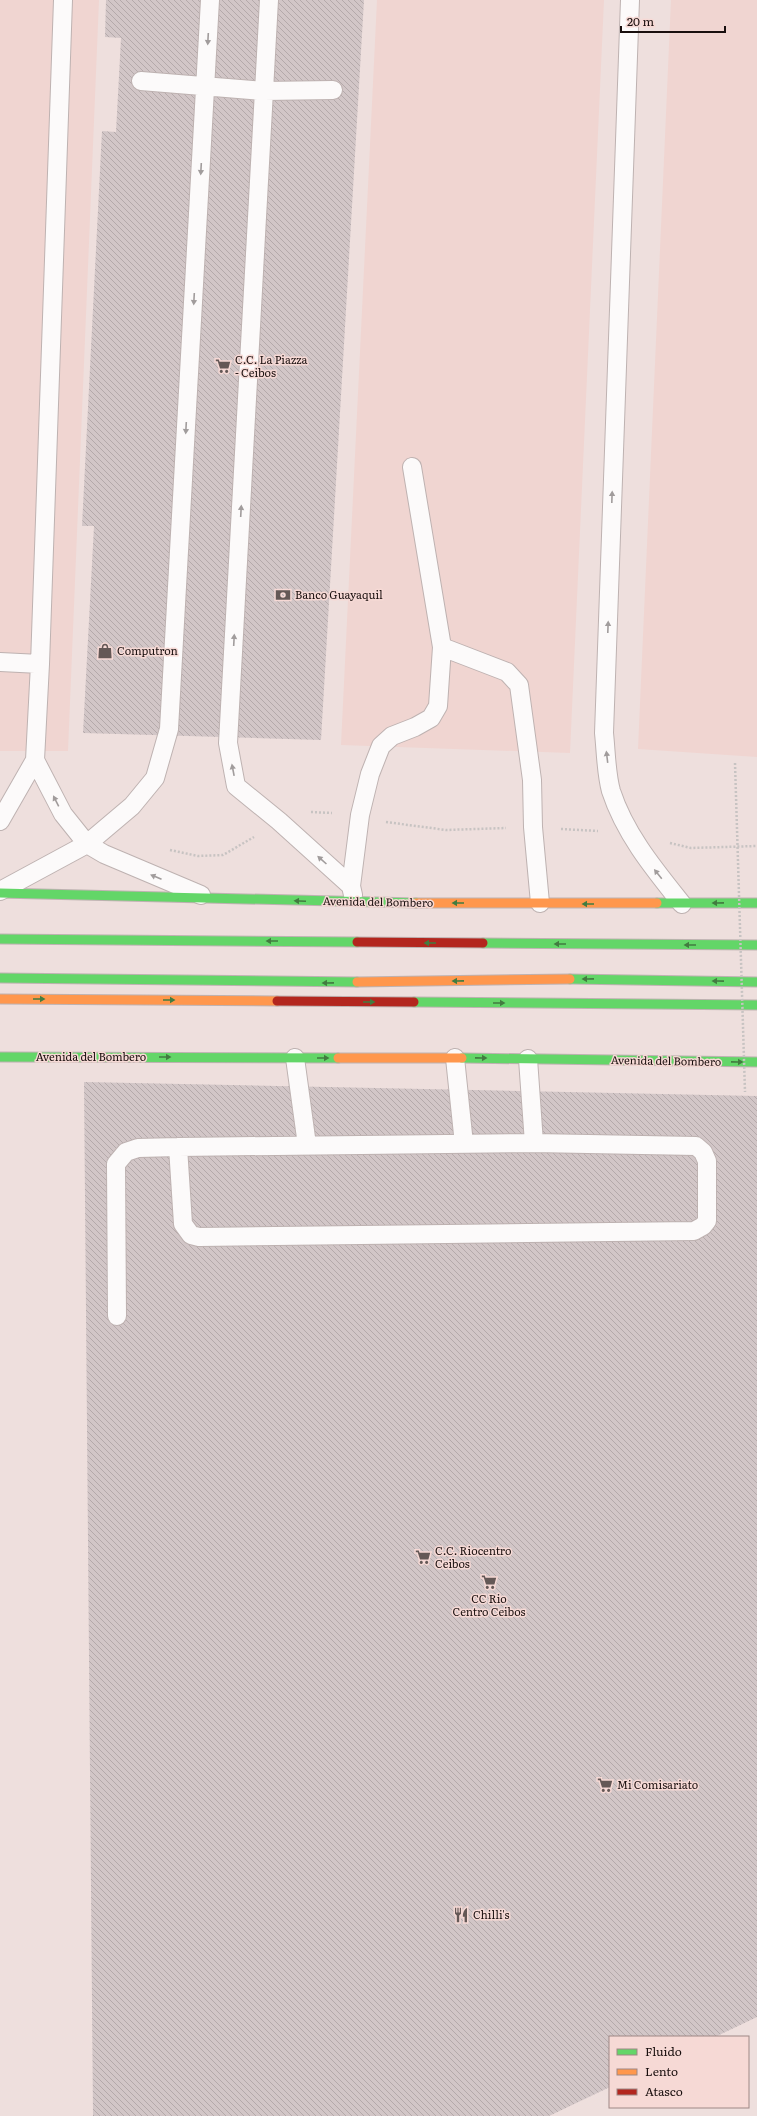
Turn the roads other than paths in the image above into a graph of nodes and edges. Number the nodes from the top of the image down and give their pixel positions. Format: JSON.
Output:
{"nodes":[{"id":1,"x":63,"y":0,"type":"edge"},
{"id":2,"x":210,"y":0,"type":"edge"},
{"id":3,"x":269,"y":0,"type":"edge"},
{"id":4,"x":630,"y":0,"type":"edge"},
{"id":5,"x":141,"y":81,"type":"dead end"},
{"id":6,"x":206,"y":87,"type":"junction"},
{"id":7,"x":333,"y":90,"type":"dead end"},
{"id":8,"x":264,"y":91,"type":"junction"},
{"id":9,"x":412,"y":467,"type":"dead end"},
{"id":10,"x":442,"y":647,"type":"junction"},
{"id":11,"x":0,"y":662,"type":"edge"},
{"id":12,"x":40,"y":664,"type":"junction"},
{"id":13,"x":35,"y":760,"type":"junction"},
{"id":14,"x":0,"y":821,"type":"edge"},
{"id":15,"x":87,"y":844,"type":"junction"},
{"id":16,"x":351,"y":886,"type":"junction"},
{"id":17,"x":0,"y":892,"type":"edge"},
{"id":18,"x":205,"y":897,"type":"junction"},
{"id":19,"x":355,"y":903,"type":"junction"},
{"id":20,"x":540,"y":903,"type":"junction"},
{"id":21,"x":757,"y":903,"type":"edge"},
{"id":22,"x":682,"y":904,"type":"junction"},
{"id":23,"x":0,"y":939,"type":"edge"},
{"id":24,"x":757,"y":945,"type":"edge"},
{"id":25,"x":0,"y":978,"type":"edge"},
{"id":26,"x":757,"y":982,"type":"edge"},
{"id":27,"x":0,"y":999,"type":"edge"},
{"id":28,"x":757,"y":1005,"type":"edge"},
{"id":29,"x":0,"y":1057,"type":"edge"},
{"id":30,"x":295,"y":1058,"type":"junction"},
{"id":31,"x":455,"y":1058,"type":"junction"},
{"id":32,"x":528,"y":1059,"type":"junction"},
{"id":33,"x":757,"y":1062,"type":"edge"},
{"id":34,"x":534,"y":1143,"type":"junction"},
{"id":35,"x":464,"y":1144,"type":"junction"},
{"id":36,"x":307,"y":1146,"type":"junction"},
{"id":37,"x":178,"y":1147,"type":"junction"},
{"id":38,"x":117,"y":1316,"type":"dead end"}],
"edges":[{"from":1,"to":12,"type":"lane"},
{"from":2,"to":6,"type":"lane","one_way":true},
{"from":3,"to":8,"type":"lane"},
{"from":22,"to":4,"type":"lane","one_way":true},
{"from":5,"to":6,"type":"lane"},
{"from":6,"to":8,"type":"lane"},
{"from":6,"to":15,"type":"lane","one_way":true},
{"from":7,"to":8,"type":"lane"},
{"from":16,"to":8,"type":"lane","one_way":true},
{"from":9,"to":10,"type":"lane"},
{"from":10,"to":16,"type":"lane"},
{"from":10,"to":20,"type":"lane"},
{"from":11,"to":12,"type":"lane"},
{"from":12,"to":13,"type":"lane"},
{"from":13,"to":14,"type":"lane"},
{"from":15,"to":13,"type":"lane","one_way":true},
{"from":15,"to":17,"type":"lane"},
{"from":18,"to":15,"type":"lane","one_way":true},
{"from":16,"to":19,"type":"lane"},
{"from":17,"to":18,"type":"main road","name":"Avenida del Bombero"},
{"from":19,"to":18,"type":"main road","name":"Avenida del Bombero","one_way":true},
{"from":20,"to":19,"type":"main road","name":"Avenida del Bombero","one_way":true},
{"from":22,"to":20,"type":"main road","name":"Avenida del Bombero","one_way":true},
{"from":21,"to":22,"type":"main road","name":"Avenida del Bombero","one_way":true},
{"from":24,"to":23,"type":"main road","one_way":true},
{"from":26,"to":25,"type":"main road","one_way":true},
{"from":27,"to":28,"type":"main road","one_way":true},
{"from":29,"to":30,"type":"main road","name":"Avenida del Bombero","one_way":true},
{"from":30,"to":31,"type":"main road","name":"Avenida del Bombero","one_way":true},
{"from":30,"to":36,"type":"lane"},
{"from":31,"to":32,"type":"main road","name":"Avenida del Bombero","one_way":true},
{"from":31,"to":35,"type":"lane"},
{"from":32,"to":33,"type":"main road","name":"Avenida del Bombero","one_way":true},
{"from":32,"to":34,"type":"lane"},
{"from":34,"to":35,"type":"lane"},
{"from":34,"to":37,"type":"lane"},
{"from":35,"to":36,"type":"lane"},
{"from":36,"to":37,"type":"lane"},
{"from":37,"to":38,"type":"lane"}]}
